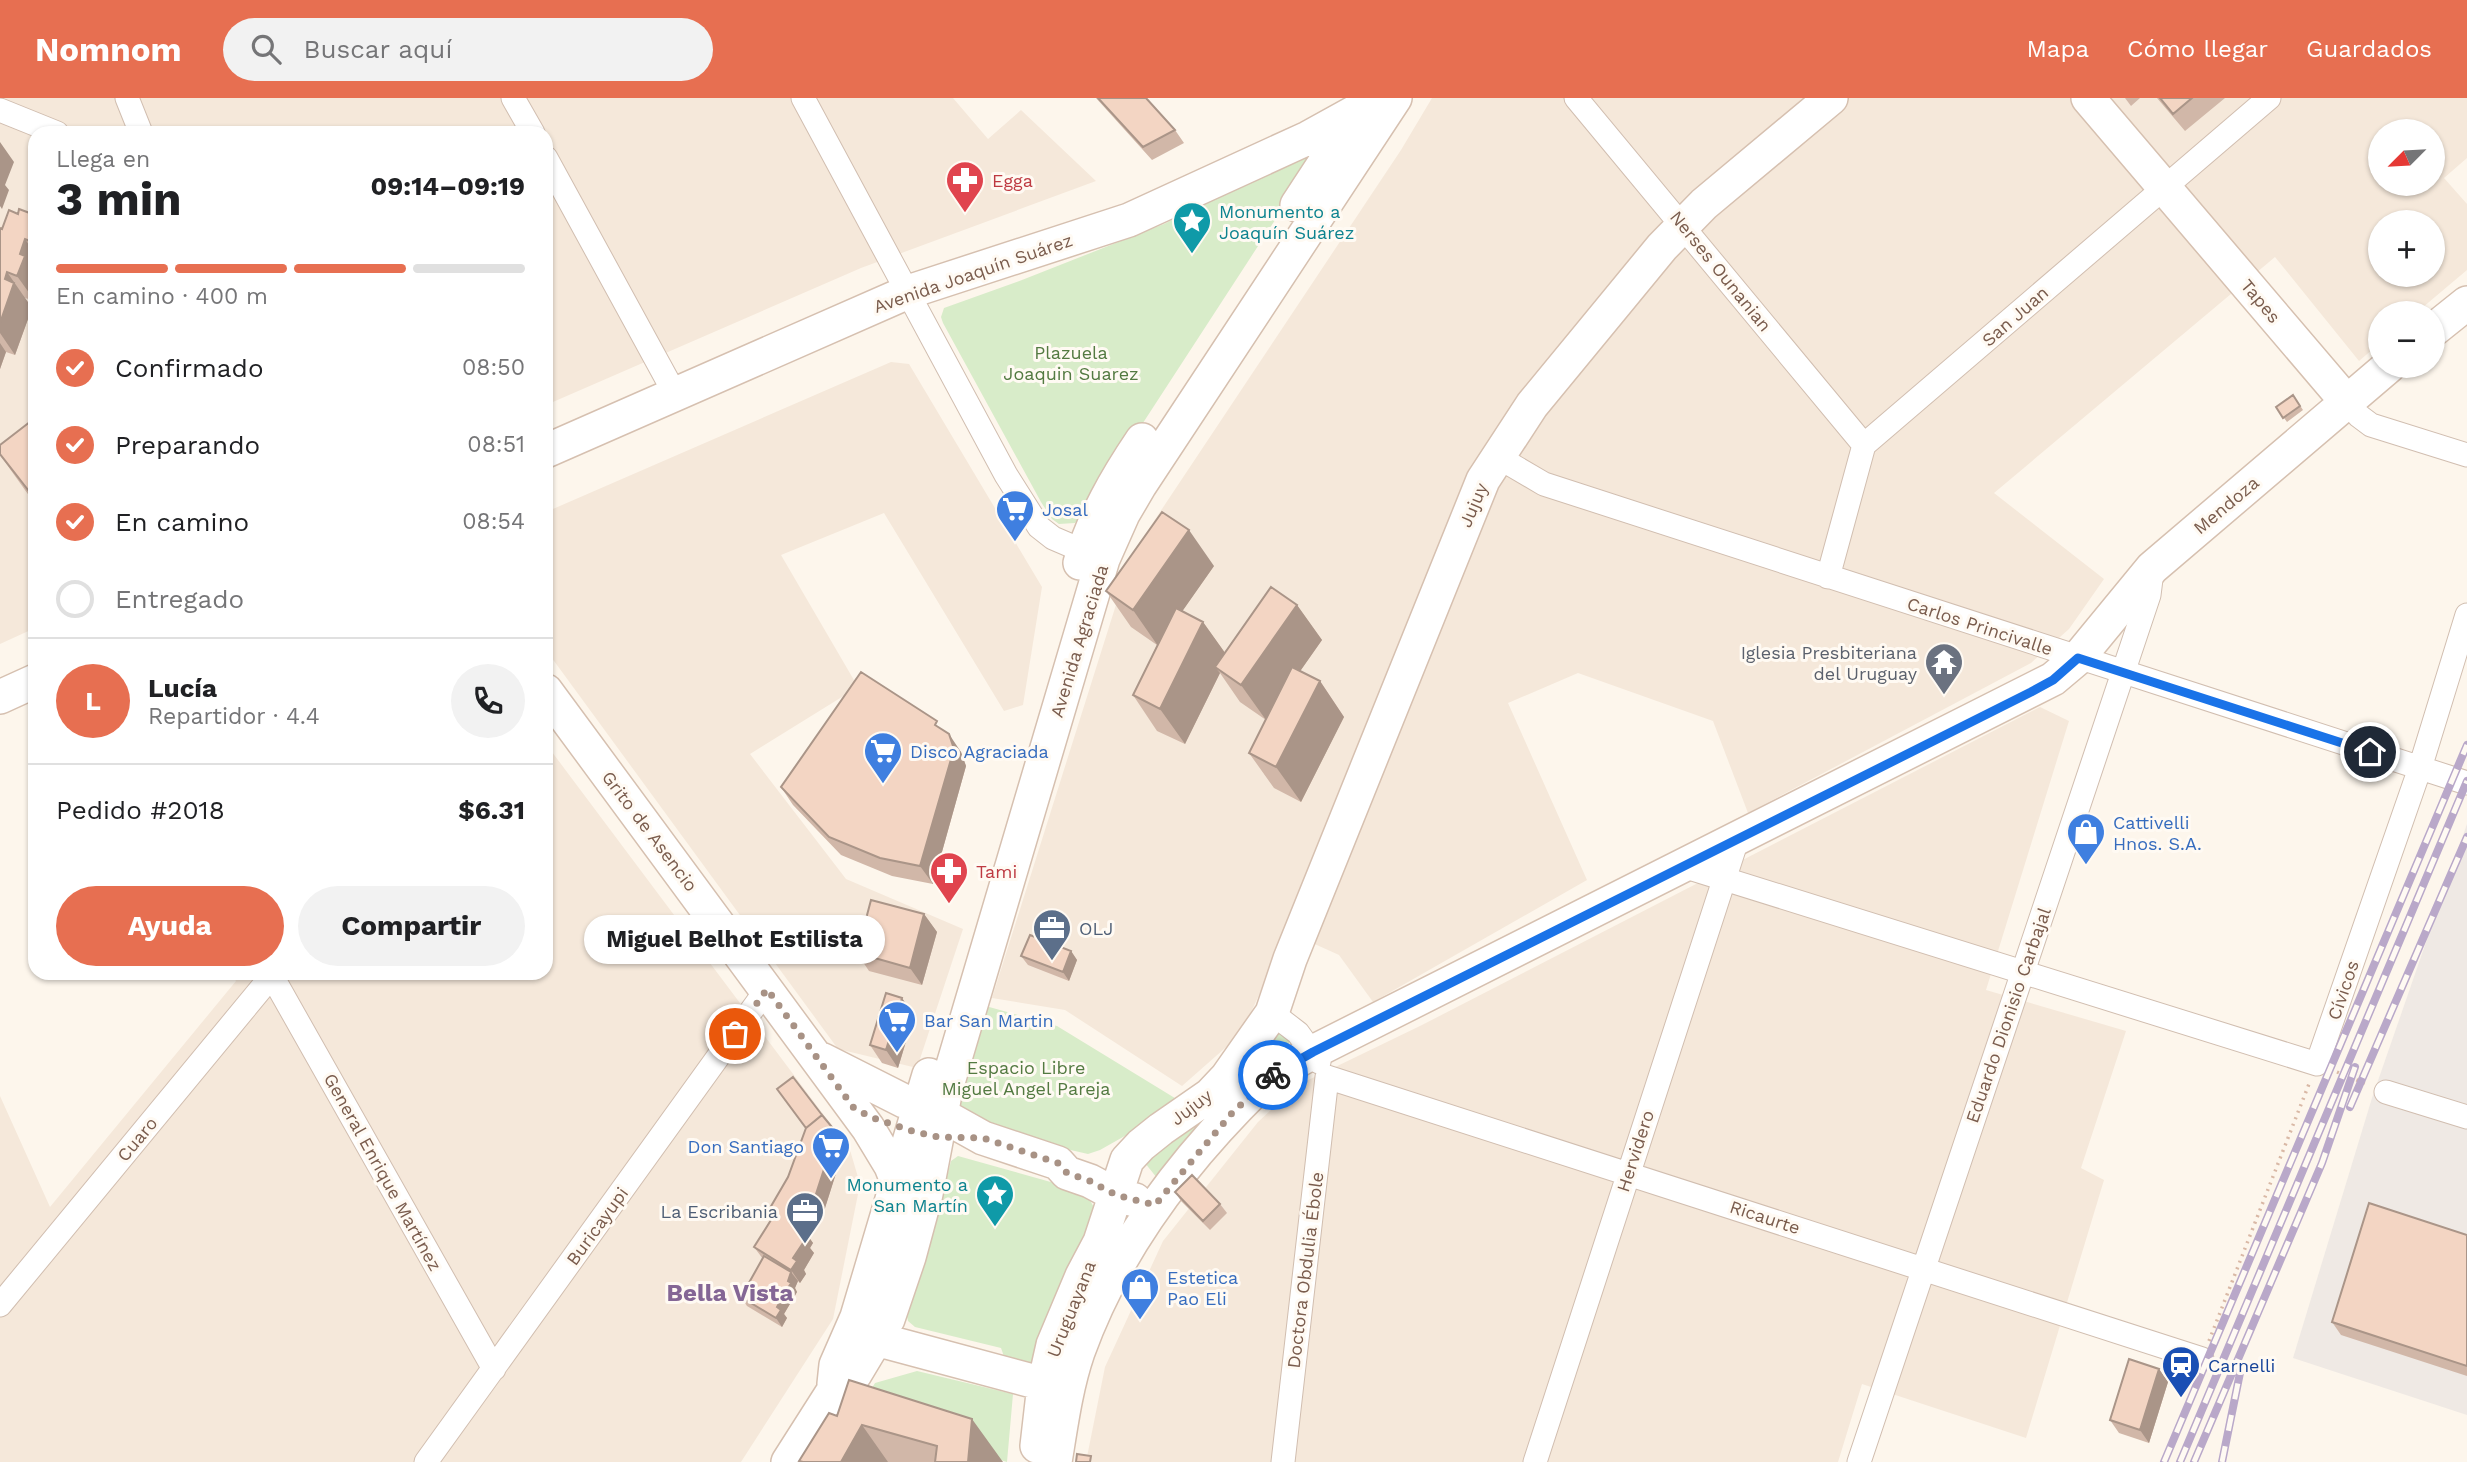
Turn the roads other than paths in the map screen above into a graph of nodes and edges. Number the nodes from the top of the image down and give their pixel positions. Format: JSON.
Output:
{"nodes":[{"id":1,"x":127,"y":98,"type":"edge"},
{"id":2,"x":513,"y":98,"type":"edge"},
{"id":3,"x":803,"y":98,"type":"edge"},
{"id":4,"x":1395,"y":98,"type":"edge"},
{"id":5,"x":1576,"y":98,"type":"edge"},
{"id":6,"x":1831,"y":98,"type":"edge"},
{"id":7,"x":2088,"y":98,"type":"edge"},
{"id":8,"x":2269,"y":98,"type":"edge"},
{"id":9,"x":1364,"y":103,"type":"edge"},
{"id":10,"x":0,"y":110,"type":"edge"},
{"id":11,"x":40,"y":126,"type":"edge"},
{"id":12,"x":138,"y":126,"type":"edge"},
{"id":13,"x":529,"y":126,"type":"edge"},
{"id":14,"x":553,"y":171,"type":"edge"},
{"id":15,"x":2164,"y":187,"type":"junction"},
{"id":16,"x":1684,"y":225,"type":"junction"},
{"id":17,"x":908,"y":292,"type":"junction"},
{"id":18,"x":2467,"y":303,"type":"edge"},
{"id":19,"x":2445,"y":321,"type":"edge"},
{"id":20,"x":2375,"y":378,"type":"edge"},
{"id":21,"x":675,"y":394,"type":"junction"},
{"id":22,"x":2347,"y":402,"type":"junction"},
{"id":23,"x":1864,"y":445,"type":"junction"},
{"id":24,"x":553,"y":448,"type":"edge"},
{"id":25,"x":2467,"y":455,"type":"edge"},
{"id":26,"x":1498,"y":457,"type":"junction"},
{"id":27,"x":1093,"y":556,"type":"junction"},
{"id":28,"x":2152,"y":568,"type":"junction"},
{"id":29,"x":1828,"y":577,"type":"junction"},
{"id":30,"x":2467,"y":615,"type":"edge"},
{"id":31,"x":2078,"y":658,"type":"junction"},
{"id":32,"x":2123,"y":672,"type":"junction"},
{"id":33,"x":28,"y":684,"type":"edge"},
{"id":34,"x":0,"y":697,"type":"edge"},
{"id":35,"x":553,"y":700,"type":"edge"},
{"id":36,"x":2420,"y":768,"type":"junction"},
{"id":37,"x":2467,"y":783,"type":"edge"},
{"id":38,"x":1737,"y":840,"type":"junction"},
{"id":39,"x":1683,"y":866,"type":"junction"},
{"id":40,"x":1724,"y":878,"type":"junction"},
{"id":41,"x":2022,"y":973,"type":"junction"},
{"id":42,"x":268,"y":980,"type":"edge"},
{"id":43,"x":276,"y":980,"type":"edge"},
{"id":44,"x":767,"y":989,"type":"junction"},
{"id":45,"x":1272,"y":1013,"type":"junction"},
{"id":46,"x":818,"y":1058,"type":"junction"},
{"id":47,"x":1320,"y":1064,"type":"junction"},
{"id":48,"x":2386,"y":1092,"type":"road end"},
{"id":49,"x":853,"y":1107,"type":"junction"},
{"id":50,"x":2467,"y":1116,"type":"edge"},
{"id":51,"x":928,"y":1122,"type":"junction"},
{"id":52,"x":1126,"y":1160,"type":"junction"},
{"id":53,"x":1058,"y":1163,"type":"junction"},
{"id":54,"x":1628,"y":1173,"type":"junction"},
{"id":55,"x":897,"y":1181,"type":"junction"},
{"id":56,"x":1116,"y":1195,"type":"junction"},
{"id":57,"x":1155,"y":1205,"type":"junction"},
{"id":58,"x":1923,"y":1268,"type":"junction"},
{"id":59,"x":0,"y":1305,"type":"edge"},
{"id":60,"x":876,"y":1339,"type":"junction"},
{"id":61,"x":2202,"y":1359,"type":"road end"},
{"id":62,"x":494,"y":1369,"type":"junction"},
{"id":63,"x":1056,"y":1388,"type":"junction"},
{"id":64,"x":832,"y":1393,"type":"junction"},
{"id":65,"x":426,"y":1462,"type":"edge"},
{"id":66,"x":788,"y":1462,"type":"edge"},
{"id":67,"x":1035,"y":1462,"type":"edge"},
{"id":68,"x":1055,"y":1462,"type":"edge"},
{"id":69,"x":1283,"y":1462,"type":"edge"},
{"id":70,"x":1535,"y":1462,"type":"edge"},
{"id":71,"x":1859,"y":1462,"type":"edge"}],
"edges":[{"from":1,"to":12,"type":"street"},
{"from":2,"to":13,"type":"street"},
{"from":3,"to":17,"type":"street"},
{"from":4,"to":27,"type":"street","name":"Avenida Agraciada"},
{"from":5,"to":16,"type":"street","name":"Nerses Ounanian"},
{"from":6,"to":16,"type":"street","name":"Jujuy"},
{"from":7,"to":15,"type":"street","name":"Tapes"},
{"from":8,"to":15,"type":"street","name":"San Juan"},
{"from":9,"to":17,"type":"street","name":"Avenida Joaquín Suárez"},
{"from":9,"to":27,"type":"street","name":"Avenida Agraciada"},
{"from":10,"to":11,"type":"street"},
{"from":14,"to":21,"type":"street"},
{"from":15,"to":22,"type":"street","name":"Tapes"},
{"from":15,"to":23,"type":"street","name":"San Juan"},
{"from":16,"to":23,"type":"street","name":"Nerses Ounanian"},
{"from":16,"to":26,"type":"street","name":"Jujuy"},
{"from":17,"to":21,"type":"street","name":"Avenida Joaquín Suárez"},
{"from":17,"to":27,"type":"street"},
{"from":18,"to":19,"type":"street"},
{"from":20,"to":22,"type":"street","name":"Mendoza"},
{"from":21,"to":24,"type":"street","name":"Avenida Joaquín Suárez"},
{"from":22,"to":25,"type":"street","name":"Tapes"},
{"from":22,"to":28,"type":"street","name":"Mendoza"},
{"from":23,"to":29,"type":"street"},
{"from":26,"to":29,"type":"street","name":"Carlos Princivalle"},
{"from":26,"to":45,"type":"street","name":"Jujuy"},
{"from":27,"to":51,"type":"street","name":"Avenida Agraciada"},
{"from":28,"to":31,"type":"street","name":"Mendoza"},
{"from":28,"to":32,"type":"street","name":"Eduardo Dionisio Carbajal"},
{"from":29,"to":31,"type":"street","name":"Carlos Princivalle"},
{"from":30,"to":36,"type":"street","name":"Cívicos"},
{"from":31,"to":32,"type":"street","name":"Carlos Princivalle"},
{"from":31,"to":38,"type":"street","name":"Mendoza"},
{"from":32,"to":36,"type":"street","name":"Carlos Princivalle"},
{"from":32,"to":41,"type":"street","name":"Eduardo Dionisio Carbajal"},
{"from":33,"to":34,"type":"street"},
{"from":35,"to":44,"type":"street","name":"Grito de Asencio"},
{"from":36,"to":37,"type":"street","name":"Carlos Princivalle"},
{"from":36,"to":41,"type":"street","name":"Cívicos"},
{"from":38,"to":39,"type":"street","name":"Mendoza"},
{"from":38,"to":40,"type":"street","name":"Hervidero"},
{"from":39,"to":40,"type":"street"},
{"from":39,"to":47,"type":"street","name":"Uruguayana"},
{"from":40,"to":41,"type":"street"},
{"from":40,"to":54,"type":"street","name":"Hervidero"},
{"from":41,"to":58,"type":"street","name":"Eduardo Dionisio Carbajal"},
{"from":42,"to":59,"type":"street","name":"Cuaro"},
{"from":43,"to":62,"type":"street","name":"General Enrique Martínez"},
{"from":44,"to":46,"type":"street","name":"Grito de Asencio"},
{"from":44,"to":62,"type":"street","name":"Buricayupi"},
{"from":45,"to":47,"type":"street"},
{"from":45,"to":52,"type":"street","name":"Jujuy"},
{"from":46,"to":49,"type":"street","name":"Grito de Asencio"},
{"from":46,"to":51,"type":"street"},
{"from":47,"to":54,"type":"street","name":"Ricaurte"},
{"from":47,"to":57,"type":"street","name":"Uruguayana"},
{"from":47,"to":69,"type":"street","name":"Doctora Obdulia Ébole"},
{"from":48,"to":50,"type":"street"},
{"from":49,"to":51,"type":"street"},
{"from":49,"to":55,"type":"street","name":"Grito de Asencio"},
{"from":51,"to":53,"type":"street"},
{"from":51,"to":55,"type":"street","name":"Avenida Agraciada"},
{"from":51,"to":60,"type":"street","name":"Avenida Agraciada"},
{"from":52,"to":53,"type":"street"},
{"from":52,"to":56,"type":"street","name":"Uruguayana"},
{"from":52,"to":57,"type":"street"},
{"from":53,"to":56,"type":"street"},
{"from":54,"to":58,"type":"street","name":"Ricaurte"},
{"from":54,"to":70,"type":"street","name":"Hervidero"},
{"from":55,"to":64,"type":"street","name":"Avenida Agraciada"},
{"from":56,"to":57,"type":"street"},
{"from":56,"to":63,"type":"street","name":"Uruguayana"},
{"from":57,"to":63,"type":"street","name":"Uruguayana"},
{"from":58,"to":61,"type":"street","name":"Ricaurte"},
{"from":58,"to":71,"type":"street","name":"Eduardo Dionisio Carbajal"},
{"from":60,"to":63,"type":"street"},
{"from":60,"to":64,"type":"street","name":"Avenida Agraciada"},
{"from":62,"to":65,"type":"street","name":"Buricayupi"},
{"from":63,"to":67,"type":"street","name":"Uruguayana"},
{"from":63,"to":68,"type":"street","name":"Uruguayana"},
{"from":64,"to":66,"type":"street","name":"Avenida Agraciada"}]}
